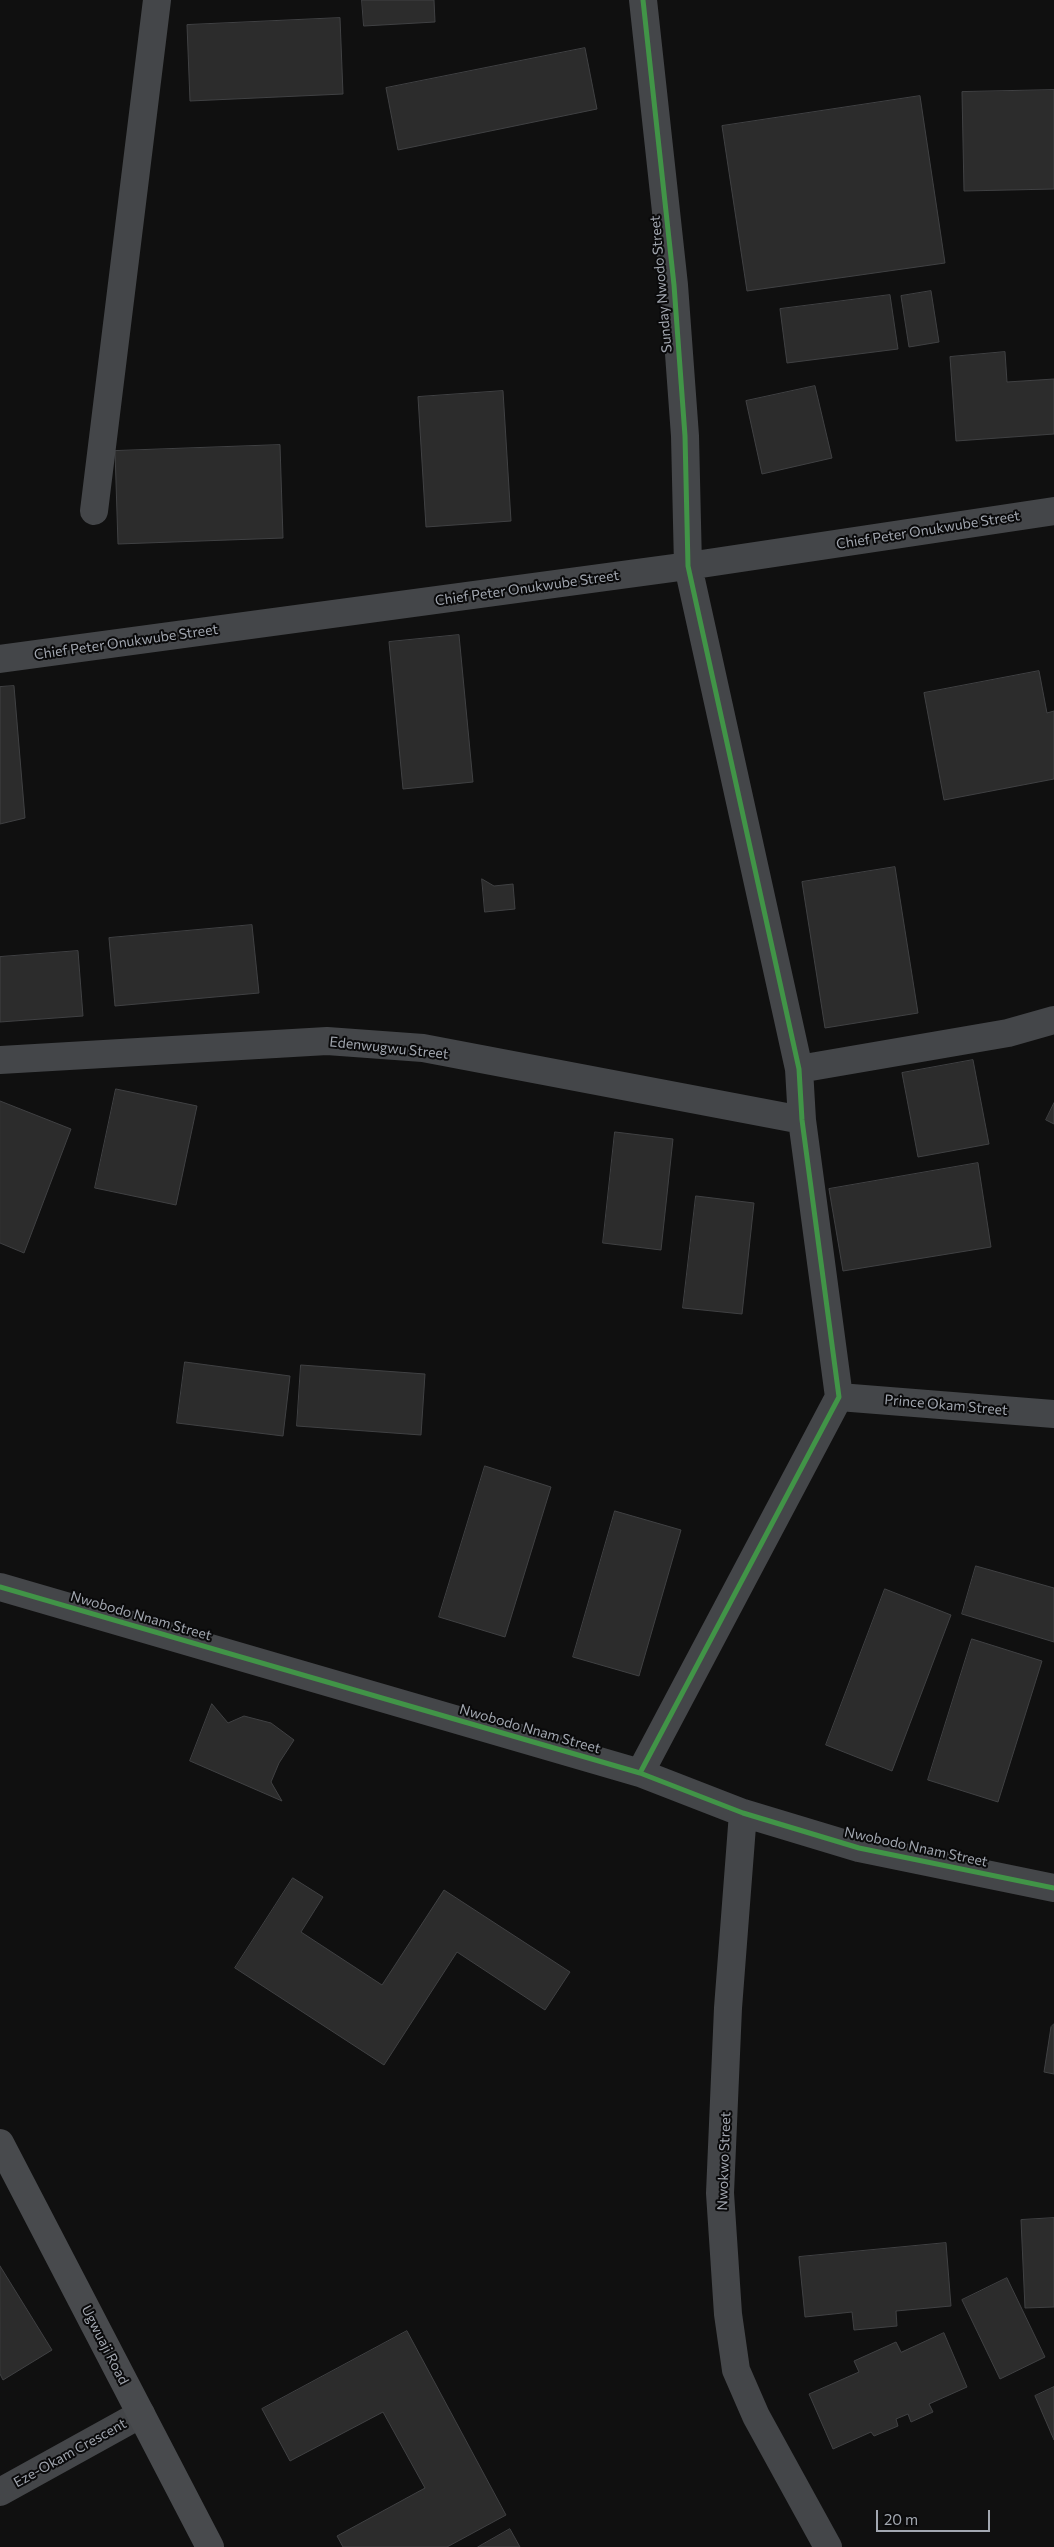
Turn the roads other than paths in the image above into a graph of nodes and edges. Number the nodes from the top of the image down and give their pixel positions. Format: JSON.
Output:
{"nodes":[{"id":1,"x":157,"y":0,"type":"edge"},
{"id":2,"x":643,"y":0,"type":"edge"},
{"id":3,"x":94,"y":511,"type":"dead end"},
{"id":4,"x":1054,"y":511,"type":"edge"},
{"id":5,"x":688,"y":566,"type":"junction"},
{"id":6,"x":0,"y":659,"type":"edge"},
{"id":7,"x":1054,"y":1020,"type":"edge"},
{"id":8,"x":0,"y":1060,"type":"edge"},
{"id":9,"x":799,"y":1069,"type":"junction"},
{"id":10,"x":802,"y":1120,"type":"junction"},
{"id":11,"x":839,"y":1397,"type":"junction"},
{"id":12,"x":1054,"y":1414,"type":"edge"},
{"id":13,"x":0,"y":1587,"type":"edge"},
{"id":14,"x":640,"y":1773,"type":"junction"},
{"id":15,"x":743,"y":1812,"type":"junction"},
{"id":16,"x":1054,"y":1888,"type":"edge"},
{"id":17,"x":0,"y":2143,"type":"edge"},
{"id":18,"x":141,"y":2414,"type":"junction"},
{"id":19,"x":0,"y":2492,"type":"edge"},
{"id":20,"x":210,"y":2547,"type":"edge"},
{"id":21,"x":828,"y":2547,"type":"edge"}],
"edges":[{"from":1,"to":3,"type":"street"},
{"from":2,"to":5,"type":"street","name":"Sunday Nwodo Street"},
{"from":4,"to":5,"type":"street","name":"Chief Peter Onukwube Street"},
{"from":5,"to":6,"type":"street","name":"Chief Peter Onukwube Street"},
{"from":5,"to":9,"type":"street","name":"Sunday Nwodo Street"},
{"from":7,"to":9,"type":"street"},
{"from":8,"to":10,"type":"street","name":"Edenwugwu Street"},
{"from":9,"to":10,"type":"street","name":"Sunday Nwodo Street"},
{"from":10,"to":11,"type":"street","name":"Sunday Nwodo Street"},
{"from":11,"to":12,"type":"street","name":"Prince Okam Street"},
{"from":11,"to":14,"type":"street"},
{"from":13,"to":14,"type":"street","name":"Nwobodo Nnam Street"},
{"from":14,"to":15,"type":"street","name":"Nwobodo Nnam Street"},
{"from":15,"to":16,"type":"street","name":"Nwobodo Nnam Street"},
{"from":15,"to":21,"type":"street","name":"Nwokwo Street"},
{"from":17,"to":18,"type":"main road","name":"Ugwuaji Road"},
{"from":18,"to":19,"type":"street","name":"Eze-Okam Crescent"},
{"from":18,"to":20,"type":"main road","name":"Ugwuaji Road"}]}
